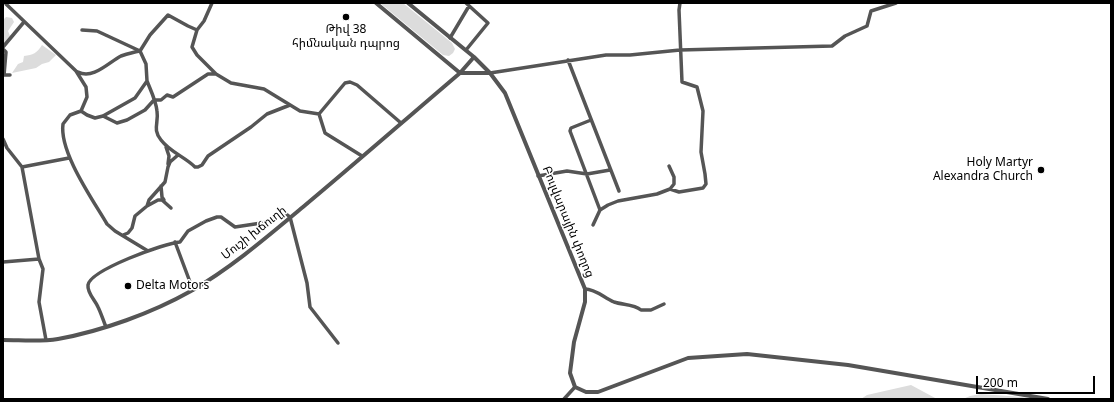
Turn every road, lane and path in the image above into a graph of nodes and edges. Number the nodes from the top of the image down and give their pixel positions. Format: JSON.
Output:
{"nodes":[{"id":1,"x":6,"y":3,"type":"edge"},
{"id":2,"x":212,"y":3,"type":"edge"},
{"id":3,"x":376,"y":3,"type":"edge"},
{"id":4,"x":408,"y":3,"type":"edge"},
{"id":5,"x":680,"y":3,"type":"edge"},
{"id":6,"x":896,"y":3,"type":"edge"},
{"id":7,"x":468,"y":4,"type":"edge"},
{"id":8,"x":3,"y":8,"type":"edge"},
{"id":9,"x":24,"y":22,"type":"junction"},
{"id":10,"x":82,"y":30,"type":"dead end"},
{"id":11,"x":197,"y":30,"type":"junction"},
{"id":12,"x":450,"y":38,"type":"junction"},
{"id":13,"x":3,"y":48,"type":"edge"},
{"id":14,"x":466,"y":50,"type":"junction"},
{"id":15,"x":680,"y":50,"type":"junction"},
{"id":16,"x":140,"y":51,"type":"junction"},
{"id":17,"x":474,"y":57,"type":"junction"},
{"id":18,"x":568,"y":60,"type":"junction"},
{"id":19,"x":76,"y":71,"type":"junction"},
{"id":20,"x":460,"y":72,"type":"junction"},
{"id":21,"x":490,"y":73,"type":"junction"},
{"id":22,"x":216,"y":74,"type":"junction"},
{"id":23,"x":4,"y":75,"type":"edge"},
{"id":24,"x":10,"y":75,"type":"dead end"},
{"id":25,"x":148,"y":82,"type":"junction"},
{"id":26,"x":154,"y":100,"type":"junction"},
{"id":27,"x":290,"y":105,"type":"junction"},
{"id":28,"x":80,"y":111,"type":"junction"},
{"id":29,"x":320,"y":114,"type":"junction"},
{"id":30,"x":103,"y":116,"type":"junction"},
{"id":31,"x":591,"y":120,"type":"junction"},
{"id":32,"x":401,"y":123,"type":"junction"},
{"id":33,"x":3,"y":139,"type":"edge"},
{"id":34,"x":166,"y":145,"type":"junction"},
{"id":35,"x":178,"y":154,"type":"junction"},
{"id":36,"x":362,"y":156,"type":"junction"},
{"id":37,"x":69,"y":158,"type":"junction"},
{"id":38,"x":669,"y":166,"type":"dead end"},
{"id":39,"x":22,"y":167,"type":"junction"},
{"id":40,"x":168,"y":167,"type":"junction"},
{"id":41,"x":610,"y":170,"type":"junction"},
{"id":42,"x":587,"y":174,"type":"junction"},
{"id":43,"x":538,"y":176,"type":"junction"},
{"id":44,"x":161,"y":186,"type":"junction"},
{"id":45,"x":670,"y":189,"type":"junction"},
{"id":46,"x":619,"y":191,"type":"dead end"},
{"id":47,"x":165,"y":201,"type":"junction"},
{"id":48,"x":147,"y":206,"type":"junction"},
{"id":49,"x":172,"y":208,"type":"dead end"},
{"id":50,"x":600,"y":210,"type":"junction"},
{"id":51,"x":290,"y":217,"type":"junction"},
{"id":52,"x":592,"y":225,"type":"dead end"},
{"id":53,"x":123,"y":235,"type":"junction"},
{"id":54,"x":175,"y":242,"type":"junction"},
{"id":55,"x":148,"y":251,"type":"junction"},
{"id":56,"x":39,"y":259,"type":"junction"},
{"id":57,"x":3,"y":262,"type":"edge"},
{"id":58,"x":585,"y":289,"type":"junction"},
{"id":59,"x":193,"y":290,"type":"junction"},
{"id":60,"x":664,"y":304,"type":"dead end"},
{"id":61,"x":106,"y":327,"type":"junction"},
{"id":62,"x":3,"y":340,"type":"edge"},
{"id":63,"x":46,"y":340,"type":"junction"},
{"id":64,"x":338,"y":343,"type":"dead end"},
{"id":65,"x":575,"y":387,"type":"junction"},
{"id":66,"x":1040,"y":398,"type":"edge"},
{"id":67,"x":565,"y":399,"type":"edge"},
{"id":68,"x":1048,"y":399,"type":"edge"}],
"edges":[{"from":1,"to":8,"type":"street"},
{"from":1,"to":9,"type":"street"},
{"from":2,"to":11,"type":"street"},
{"from":3,"to":20,"type":"street"},
{"from":4,"to":12,"type":"street","name":"Բուլվարային փողոց"},
{"from":5,"to":15,"type":"street"},
{"from":6,"to":15,"type":"street"},
{"from":7,"to":12,"type":"street"},
{"from":7,"to":14,"type":"street"},
{"from":9,"to":13,"type":"street"},
{"from":9,"to":19,"type":"street"},
{"from":10,"to":16,"type":"street"},
{"from":11,"to":16,"type":"street"},
{"from":11,"to":22,"type":"street"},
{"from":12,"to":14,"type":"street","name":"Բուլվարային փողոց"},
{"from":13,"to":23,"type":"street"},
{"from":14,"to":17,"type":"street","name":"Բուլվարային փողոց"},
{"from":15,"to":18,"type":"street"},
{"from":15,"to":45,"type":"street"},
{"from":16,"to":19,"type":"street"},
{"from":16,"to":25,"type":"street"},
{"from":17,"to":20,"type":"street","name":"Մուշի խճուղի"},
{"from":17,"to":21,"type":"street","name":"Բուլվարային փողոց"},
{"from":18,"to":21,"type":"street"},
{"from":18,"to":31,"type":"street"},
{"from":19,"to":28,"type":"street"},
{"from":20,"to":21,"type":"street"},
{"from":20,"to":32,"type":"street","name":"Մուշի խճուղի"},
{"from":21,"to":43,"type":"street","name":"Բուլվարային փողոց"},
{"from":22,"to":26,"type":"street"},
{"from":22,"to":27,"type":"street"},
{"from":23,"to":24,"type":"street"},
{"from":25,"to":26,"type":"street"},
{"from":25,"to":30,"type":"street"},
{"from":26,"to":30,"type":"street"},
{"from":26,"to":34,"type":"street"},
{"from":27,"to":29,"type":"street"},
{"from":27,"to":35,"type":"street"},
{"from":28,"to":30,"type":"street"},
{"from":28,"to":37,"type":"street"},
{"from":29,"to":32,"type":"street"},
{"from":29,"to":36,"type":"street"},
{"from":31,"to":41,"type":"street"},
{"from":31,"to":42,"type":"street"},
{"from":32,"to":36,"type":"street","name":"Մուշի խճուղի"},
{"from":33,"to":39,"type":"street"},
{"from":34,"to":35,"type":"street"},
{"from":34,"to":40,"type":"street"},
{"from":35,"to":40,"type":"street"},
{"from":36,"to":51,"type":"street","name":"Մուշի խճուղի"},
{"from":37,"to":39,"type":"street"},
{"from":37,"to":53,"type":"street"},
{"from":38,"to":45,"type":"street"},
{"from":39,"to":56,"type":"street"},
{"from":40,"to":44,"type":"street"},
{"from":41,"to":42,"type":"street"},
{"from":41,"to":46,"type":"street"},
{"from":42,"to":43,"type":"street"},
{"from":42,"to":50,"type":"street"},
{"from":43,"to":58,"type":"street","name":"Բուլվարային փողոց"},
{"from":44,"to":47,"type":"street"},
{"from":44,"to":48,"type":"street"},
{"from":45,"to":50,"type":"street"},
{"from":47,"to":48,"type":"street"},
{"from":47,"to":49,"type":"street"},
{"from":48,"to":53,"type":"street"},
{"from":50,"to":52,"type":"street"},
{"from":51,"to":54,"type":"street"},
{"from":51,"to":59,"type":"street","name":"Մուշի խճուղի"},
{"from":51,"to":64,"type":"street"},
{"from":53,"to":55,"type":"street"},
{"from":54,"to":55,"type":"street"},
{"from":54,"to":59,"type":"street"},
{"from":55,"to":61,"type":"street"},
{"from":56,"to":57,"type":"street"},
{"from":56,"to":63,"type":"street"},
{"from":58,"to":60,"type":"street"},
{"from":58,"to":65,"type":"street","name":"Բուլվարային փողոց"},
{"from":59,"to":61,"type":"street","name":"Մուշի խճուղի"},
{"from":61,"to":63,"type":"street","name":"Մուշի խճուղի"},
{"from":62,"to":63,"type":"street","name":"Մուշի խճուղի"},
{"from":65,"to":66,"type":"street"},
{"from":65,"to":67,"type":"street"},
{"from":66,"to":68,"type":"street"}]}
